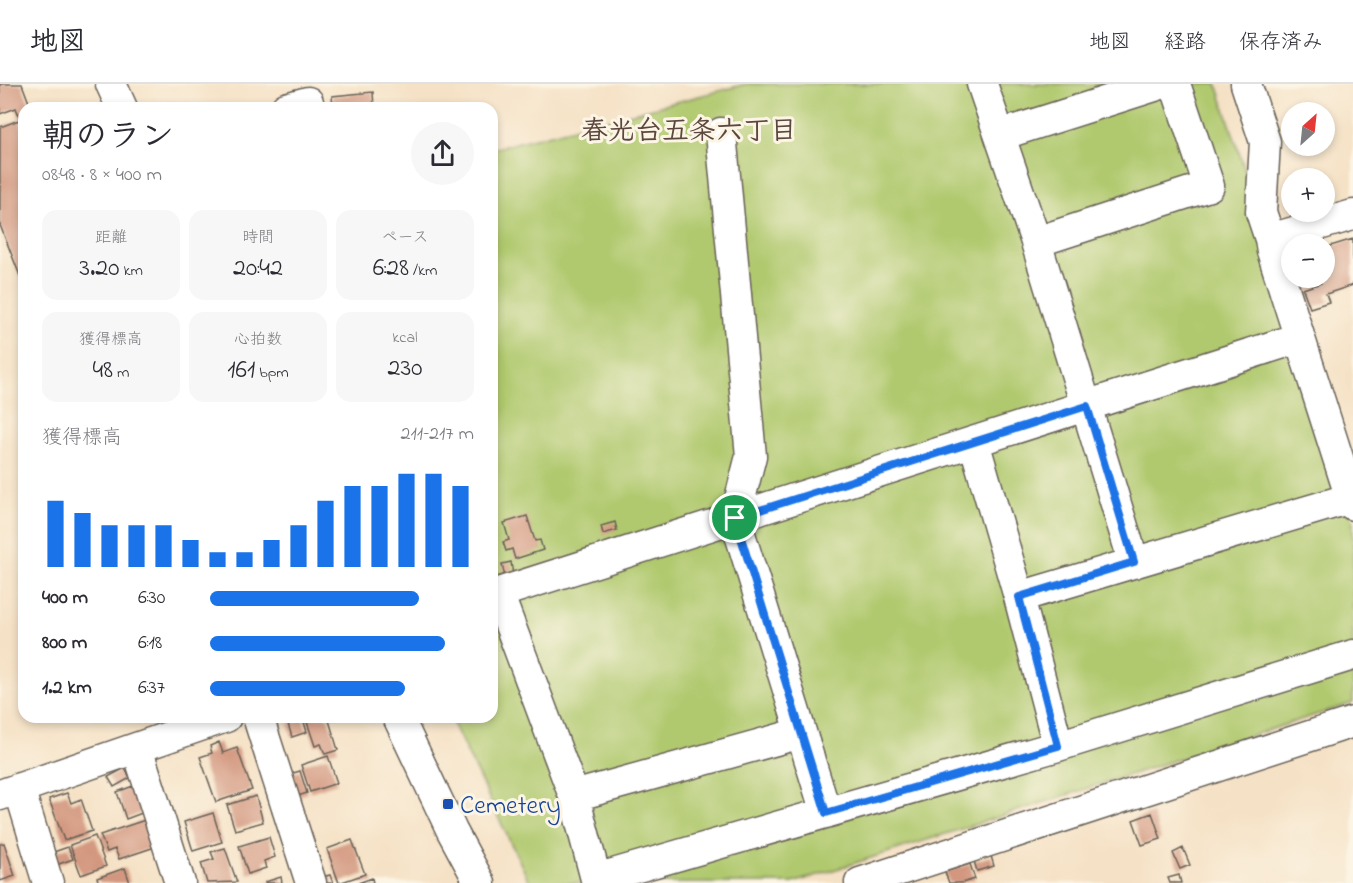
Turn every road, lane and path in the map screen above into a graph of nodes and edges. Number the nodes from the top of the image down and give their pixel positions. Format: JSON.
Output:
{"nodes":[{"id":1,"x":111,"y":84,"type":"edge"},
{"id":2,"x":982,"y":84,"type":"edge"},
{"id":3,"x":1161,"y":84,"type":"edge"},
{"id":4,"x":1175,"y":84,"type":"edge"},
{"id":5,"x":1246,"y":84,"type":"edge"},
{"id":6,"x":119,"y":102,"type":"edge"},
{"id":7,"x":721,"y":133,"type":"dead end"},
{"id":8,"x":1000,"y":135,"type":"junction"},
{"id":9,"x":1353,"y":215,"type":"edge"},
{"id":10,"x":1270,"y":239,"type":"junction"},
{"id":11,"x":1036,"y":242,"type":"junction"},
{"id":12,"x":1299,"y":338,"type":"junction"},
{"id":13,"x":1087,"y":406,"type":"junction"},
{"id":14,"x":974,"y":442,"type":"junction"},
{"id":15,"x":1352,"y":502,"type":"edge"},
{"id":16,"x":735,"y":518,"type":"junction"},
{"id":17,"x":1134,"y":562,"type":"junction"},
{"id":18,"x":498,"y":593,"type":"edge"},
{"id":19,"x":1019,"y":597,"type":"junction"},
{"id":20,"x":498,"y":602,"type":"edge"},
{"id":21,"x":1353,"y":655,"type":"edge"},
{"id":22,"x":1353,"y":722,"type":"edge"},
{"id":23,"x":208,"y":723,"type":"edge"},
{"id":24,"x":260,"y":723,"type":"edge"},
{"id":25,"x":401,"y":723,"type":"edge"},
{"id":26,"x":801,"y":732,"type":"junction"},
{"id":27,"x":1058,"y":746,"type":"junction"},
{"id":28,"x":137,"y":748,"type":"junction"},
{"id":29,"x":10,"y":792,"type":"edge"},
{"id":30,"x":574,"y":796,"type":"junction"},
{"id":31,"x":826,"y":813,"type":"junction"},
{"id":32,"x":918,"y":874,"type":"edge"},
{"id":33,"x":596,"y":881,"type":"edge"},
{"id":34,"x":48,"y":883,"type":"edge"},
{"id":35,"x":180,"y":883,"type":"edge"},
{"id":36,"x":310,"y":883,"type":"edge"},
{"id":37,"x":480,"y":883,"type":"edge"},
{"id":38,"x":860,"y":883,"type":"edge"}],
"edges":[{"from":1,"to":6,"type":"street"},
{"from":2,"to":8,"type":"street"},
{"from":3,"to":8,"type":"street"},
{"from":4,"to":11,"type":"street"},
{"from":5,"to":10,"type":"street"},
{"from":7,"to":16,"type":"street"},
{"from":8,"to":11,"type":"street"},
{"from":9,"to":10,"type":"street"},
{"from":10,"to":12,"type":"street"},
{"from":11,"to":13,"type":"street"},
{"from":12,"to":13,"type":"street"},
{"from":12,"to":15,"type":"street"},
{"from":13,"to":14,"type":"street"},
{"from":13,"to":17,"type":"street"},
{"from":14,"to":16,"type":"street"},
{"from":14,"to":19,"type":"street"},
{"from":15,"to":17,"type":"street"},
{"from":16,"to":18,"type":"street"},
{"from":16,"to":26,"type":"street"},
{"from":17,"to":19,"type":"street"},
{"from":19,"to":27,"type":"street"},
{"from":20,"to":30,"type":"street"},
{"from":21,"to":27,"type":"street"},
{"from":22,"to":32,"type":"street"},
{"from":23,"to":28,"type":"street"},
{"from":24,"to":36,"type":"street"},
{"from":25,"to":37,"type":"street"},
{"from":26,"to":30,"type":"street"},
{"from":26,"to":31,"type":"street"},
{"from":27,"to":31,"type":"street"},
{"from":28,"to":29,"type":"street"},
{"from":28,"to":35,"type":"street"},
{"from":29,"to":34,"type":"street"},
{"from":30,"to":33,"type":"street"},
{"from":31,"to":33,"type":"street"},
{"from":32,"to":38,"type":"street"}]}
